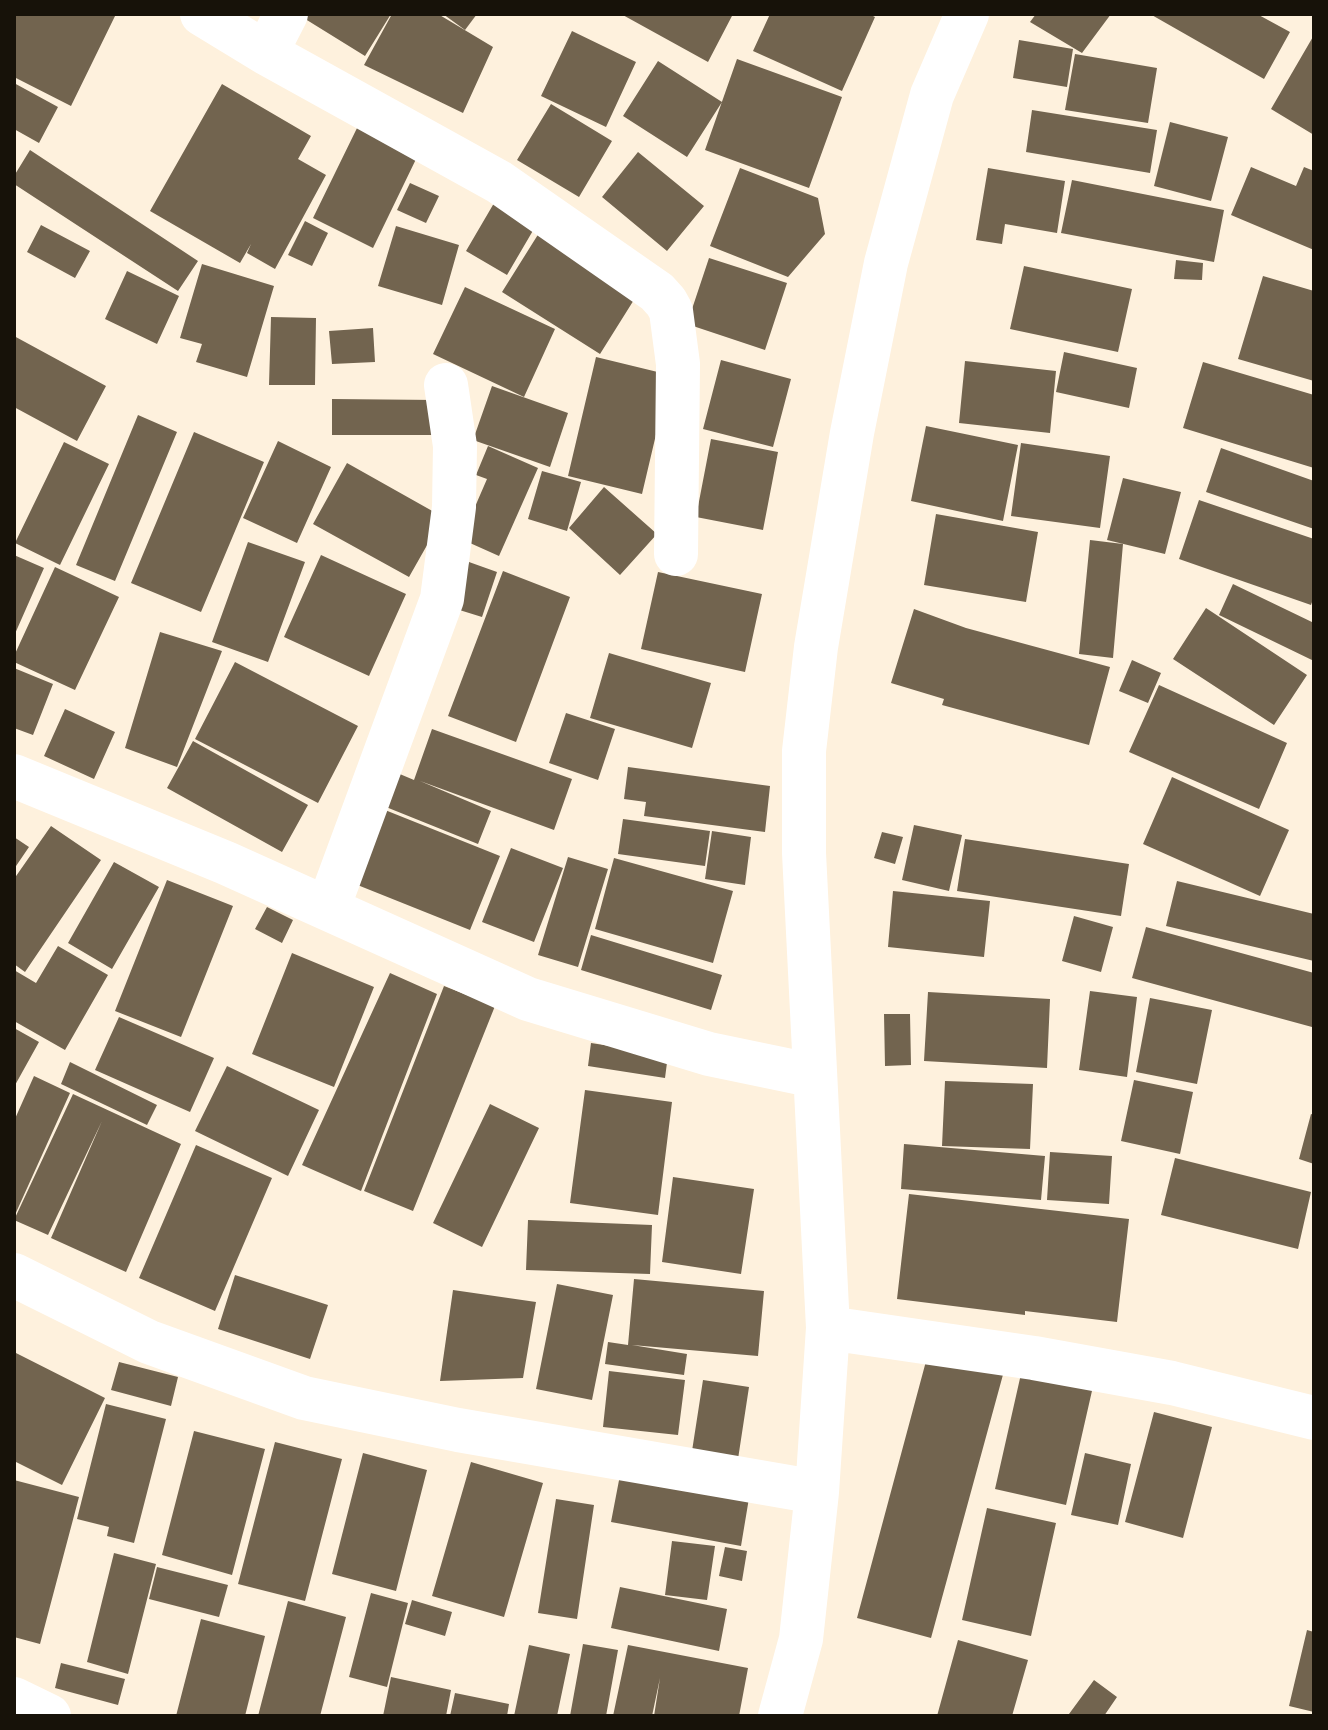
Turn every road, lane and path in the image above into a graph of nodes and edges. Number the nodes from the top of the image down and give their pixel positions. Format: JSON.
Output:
{"nodes":[{"id":1,"x":202,"y":14,"type":"edge"},
{"id":2,"x":286,"y":14,"type":"edge"},
{"id":3,"x":967,"y":14,"type":"edge"},
{"id":4,"x":266,"y":53,"type":"junction"},
{"id":5,"x":446,"y":385,"type":"dead end"},
{"id":6,"x":676,"y":554,"type":"dead end"},
{"id":7,"x":14,"y":776,"type":"edge"},
{"id":8,"x":328,"y":908,"type":"junction"},
{"id":9,"x":815,"y":1076,"type":"junction"},
{"id":10,"x":14,"y":1275,"type":"edge"},
{"id":11,"x":828,"y":1328,"type":"junction"},
{"id":12,"x":1314,"y":1418,"type":"edge"},
{"id":13,"x":817,"y":1492,"type":"junction"},
{"id":14,"x":14,"y":1699,"type":"edge"},
{"id":15,"x":49,"y":1716,"type":"edge"},
{"id":16,"x":780,"y":1716,"type":"edge"}],
"edges":[{"from":1,"to":4,"type":"street"},
{"from":2,"to":4,"type":"street"},
{"from":3,"to":9,"type":"street"},
{"from":4,"to":6,"type":"street"},
{"from":5,"to":8,"type":"street"},
{"from":7,"to":8,"type":"street"},
{"from":8,"to":9,"type":"street"},
{"from":9,"to":11,"type":"street"},
{"from":10,"to":13,"type":"street"},
{"from":11,"to":12,"type":"street"},
{"from":11,"to":13,"type":"street"},
{"from":13,"to":16,"type":"street"},
{"from":14,"to":15,"type":"street"}]}
